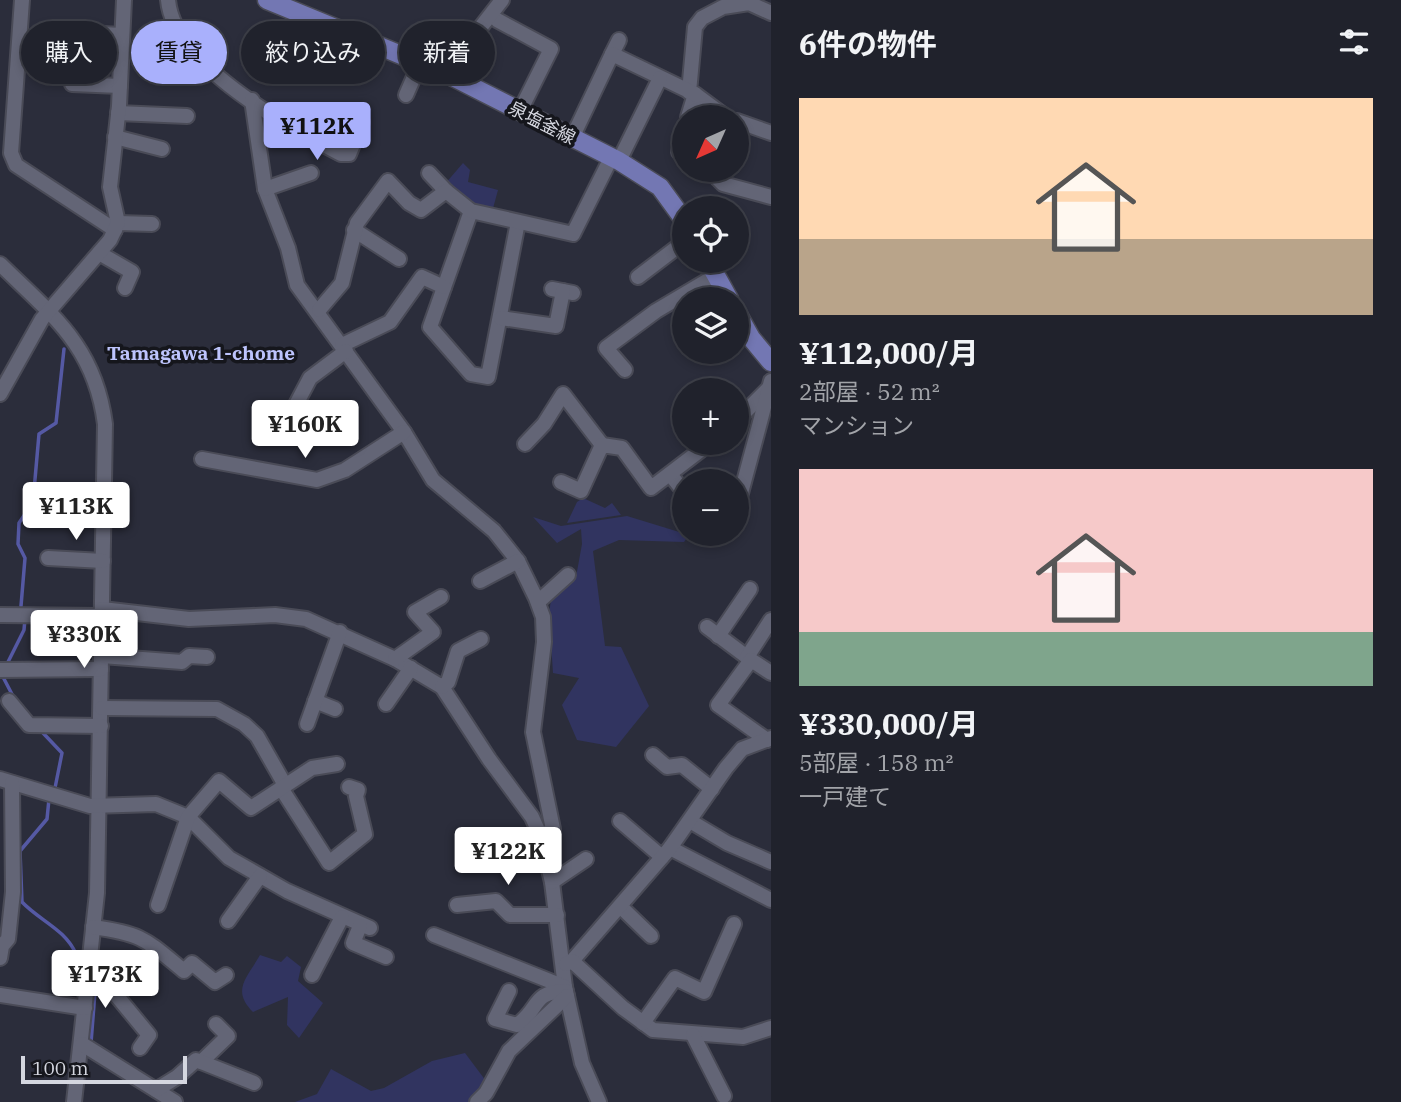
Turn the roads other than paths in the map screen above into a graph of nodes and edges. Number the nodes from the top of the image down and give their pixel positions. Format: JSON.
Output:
{"nodes":[{"id":1,"x":22,"y":0,"type":"edge"},
{"id":2,"x":124,"y":0,"type":"edge"},
{"id":3,"x":168,"y":0,"type":"edge"},
{"id":4,"x":267,"y":0,"type":"edge"},
{"id":5,"x":502,"y":0,"type":"edge"},
{"id":6,"x":722,"y":2,"type":"edge"},
{"id":7,"x":771,"y":13,"type":"edge"},
{"id":8,"x":497,"y":20,"type":"dead end"},
{"id":9,"x":486,"y":21,"type":"edge"},
{"id":10,"x":117,"y":35,"type":"edge"},
{"id":11,"x":122,"y":35,"type":"junction"},
{"id":12,"x":619,"y":40,"type":"dead end"},
{"id":13,"x":399,"y":54,"type":"edge"},
{"id":14,"x":612,"y":54,"type":"junction"},
{"id":15,"x":660,"y":78,"type":"junction"},
{"id":16,"x":72,"y":84,"type":"dead end"},
{"id":17,"x":411,"y":84,"type":"edge"},
{"id":18,"x":465,"y":84,"type":"edge"},
{"id":19,"x":120,"y":86,"type":"junction"},
{"id":20,"x":692,"y":93,"type":"junction"},
{"id":21,"x":406,"y":95,"type":"dead end"},
{"id":22,"x":252,"y":100,"type":"junction"},
{"id":23,"x":690,"y":105,"type":"edge"},
{"id":24,"x":709,"y":105,"type":"edge"},
{"id":25,"x":520,"y":111,"type":"junction"},
{"id":26,"x":118,"y":113,"type":"junction"},
{"id":27,"x":187,"y":116,"type":"dead end"},
{"id":28,"x":362,"y":122,"type":"dead end"},
{"id":29,"x":749,"y":125,"type":"edge"},
{"id":30,"x":771,"y":133,"type":"edge"},
{"id":31,"x":115,"y":137,"type":"junction"},
{"id":32,"x":572,"y":138,"type":"junction"},
{"id":33,"x":162,"y":149,"type":"dead end"},
{"id":34,"x":615,"y":160,"type":"junction"},
{"id":35,"x":311,"y":173,"type":"dead end"},
{"id":36,"x":429,"y":173,"type":"dead end"},
{"id":37,"x":721,"y":182,"type":"edge"},
{"id":38,"x":265,"y":189,"type":"junction"},
{"id":39,"x":446,"y":191,"type":"junction"},
{"id":40,"x":771,"y":197,"type":"edge"},
{"id":41,"x":672,"y":204,"type":"edge"},
{"id":42,"x":471,"y":211,"type":"junction"},
{"id":43,"x":518,"y":222,"type":"junction"},
{"id":44,"x":152,"y":224,"type":"dead end"},
{"id":45,"x":116,"y":227,"type":"junction"},
{"id":46,"x":354,"y":230,"type":"junction"},
{"id":47,"x":672,"y":251,"type":"edge"},
{"id":48,"x":99,"y":253,"type":"junction"},
{"id":49,"x":399,"y":259,"type":"dead end"},
{"id":50,"x":0,"y":264,"type":"edge"},
{"id":51,"x":705,"y":273,"type":"edge"},
{"id":52,"x":638,"y":277,"type":"dead end"},
{"id":53,"x":444,"y":287,"type":"junction"},
{"id":54,"x":125,"y":288,"type":"dead end"},
{"id":55,"x":563,"y":291,"type":"dead end"},
{"id":56,"x":318,"y":310,"type":"junction"},
{"id":57,"x":48,"y":311,"type":"junction"},
{"id":58,"x":501,"y":318,"type":"junction"},
{"id":59,"x":749,"y":334,"type":"edge"},
{"id":60,"x":344,"y":348,"type":"junction"},
{"id":61,"x":771,"y":362,"type":"edge"},
{"id":62,"x":625,"y":370,"type":"dead end"},
{"id":63,"x":770,"y":384,"type":"edge"},
{"id":64,"x":0,"y":394,"type":"edge"},
{"id":65,"x":749,"y":406,"type":"edge"},
{"id":66,"x":290,"y":416,"type":"dead end"},
{"id":67,"x":404,"y":432,"type":"junction"},
{"id":68,"x":525,"y":444,"type":"dead end"},
{"id":69,"x":602,"y":445,"type":"junction"},
{"id":70,"x":691,"y":455,"type":"edge"},
{"id":71,"x":202,"y":459,"type":"dead end"},
{"id":72,"x":747,"y":469,"type":"edge"},
{"id":73,"x":670,"y":474,"type":"junction"},
{"id":74,"x":672,"y":477,"type":"edge"},
{"id":75,"x":561,"y":482,"type":"dead end"},
{"id":76,"x":48,"y":558,"type":"dead end"},
{"id":77,"x":103,"y":561,"type":"junction"},
{"id":78,"x":519,"y":561,"type":"junction"},
{"id":79,"x":568,"y":575,"type":"dead end"},
{"id":80,"x":480,"y":581,"type":"dead end"},
{"id":81,"x":750,"y":589,"type":"dead end"},
{"id":82,"x":441,"y":597,"type":"dead end"},
{"id":83,"x":538,"y":603,"type":"junction"},
{"id":84,"x":102,"y":612,"type":"junction"},
{"id":85,"x":0,"y":615,"type":"edge"},
{"id":86,"x":771,"y":620,"type":"edge"},
{"id":87,"x":340,"y":632,"type":"junction"},
{"id":88,"x":481,"y":639,"type":"dead end"},
{"id":89,"x":207,"y":657,"type":"dead end"},
{"id":90,"x":749,"y":658,"type":"junction"},
{"id":91,"x":395,"y":659,"type":"junction"},
{"id":92,"x":101,"y":662,"type":"junction"},
{"id":93,"x":411,"y":668,"type":"junction"},
{"id":94,"x":0,"y":670,"type":"edge"},
{"id":95,"x":771,"y":673,"type":"edge"},
{"id":96,"x":442,"y":687,"type":"junction"},
{"id":97,"x":9,"y":701,"type":"dead end"},
{"id":98,"x":315,"y":701,"type":"junction"},
{"id":99,"x":386,"y":704,"type":"dead end"},
{"id":100,"x":102,"y":708,"type":"junction"},
{"id":101,"x":335,"y":709,"type":"dead end"},
{"id":102,"x":307,"y":723,"type":"dead end"},
{"id":103,"x":102,"y":726,"type":"junction"},
{"id":104,"x":769,"y":739,"type":"edge"},
{"id":105,"x":653,"y":755,"type":"dead end"},
{"id":106,"x":337,"y":765,"type":"dead end"},
{"id":107,"x":6,"y":781,"type":"edge"},
{"id":108,"x":283,"y":786,"type":"junction"},
{"id":109,"x":712,"y":789,"type":"junction"},
{"id":110,"x":357,"y":790,"type":"dead end"},
{"id":111,"x":100,"y":806,"type":"junction"},
{"id":112,"x":188,"y":817,"type":"junction"},
{"id":113,"x":620,"y":821,"type":"dead end"},
{"id":114,"x":690,"y":821,"type":"junction"},
{"id":115,"x":541,"y":836,"type":"junction"},
{"id":116,"x":6,"y":838,"type":"edge"},
{"id":117,"x":666,"y":853,"type":"junction"},
{"id":118,"x":586,"y":859,"type":"dead end"},
{"id":119,"x":771,"y":862,"type":"edge"},
{"id":120,"x":260,"y":876,"type":"junction"},
{"id":121,"x":552,"y":882,"type":"junction"},
{"id":122,"x":771,"y":900,"type":"edge"},
{"id":123,"x":158,"y":905,"type":"dead end"},
{"id":124,"x":457,"y":905,"type":"dead end"},
{"id":125,"x":621,"y":907,"type":"junction"},
{"id":126,"x":557,"y":915,"type":"junction"},
{"id":127,"x":341,"y":917,"type":"junction"},
{"id":128,"x":228,"y":921,"type":"dead end"},
{"id":129,"x":734,"y":924,"type":"dead end"},
{"id":130,"x":93,"y":927,"type":"junction"},
{"id":131,"x":434,"y":935,"type":"dead end"},
{"id":132,"x":651,"y":936,"type":"dead end"},
{"id":133,"x":386,"y":957,"type":"dead end"},
{"id":134,"x":0,"y":958,"type":"edge"},
{"id":135,"x":568,"y":963,"type":"junction"},
{"id":136,"x":89,"y":970,"type":"junction"},
{"id":137,"x":226,"y":975,"type":"dead end"},
{"id":138,"x":312,"y":975,"type":"dead end"},
{"id":139,"x":509,"y":991,"type":"dead end"},
{"id":140,"x":566,"y":992,"type":"junction"},
{"id":141,"x":0,"y":995,"type":"edge"},
{"id":142,"x":85,"y":1007,"type":"junction"},
{"id":143,"x":643,"y":1023,"type":"junction"},
{"id":144,"x":216,"y":1024,"type":"dead end"},
{"id":145,"x":771,"y":1028,"type":"edge"},
{"id":146,"x":693,"y":1035,"type":"junction"},
{"id":147,"x":82,"y":1044,"type":"junction"},
{"id":148,"x":140,"y":1048,"type":"dead end"},
{"id":149,"x":201,"y":1062,"type":"junction"},
{"id":150,"x":254,"y":1083,"type":"dead end"},
{"id":151,"x":156,"y":1090,"type":"junction"},
{"id":152,"x":724,"y":1096,"type":"dead end"},
{"id":153,"x":74,"y":1102,"type":"edge"},
{"id":154,"x":175,"y":1102,"type":"edge"},
{"id":155,"x":477,"y":1102,"type":"edge"},
{"id":156,"x":599,"y":1102,"type":"edge"}],
"edges":[{"from":1,"to":45,"type":"street"},
{"from":2,"to":11,"type":"street"},
{"from":3,"to":22,"type":"street"},
{"from":4,"to":13,"type":"main road","name":"泉塩釜線"},
{"from":5,"to":9,"type":"street"},
{"from":6,"to":7,"type":"street"},
{"from":6,"to":20,"type":"street"},
{"from":8,"to":25,"type":"street"},
{"from":10,"to":11,"type":"street"},
{"from":11,"to":19,"type":"street"},
{"from":12,"to":14,"type":"street"},
{"from":14,"to":15,"type":"street"},
{"from":14,"to":32,"type":"street"},
{"from":15,"to":20,"type":"street"},
{"from":15,"to":34,"type":"street"},
{"from":16,"to":19,"type":"street"},
{"from":17,"to":21,"type":"street"},
{"from":18,"to":25,"type":"main road","name":"泉塩釜線"},
{"from":19,"to":26,"type":"street"},
{"from":20,"to":23,"type":"street"},
{"from":20,"to":24,"type":"street"},
{"from":22,"to":28,"type":"street"},
{"from":22,"to":38,"type":"street"},
{"from":25,"to":32,"type":"main road","name":"泉塩釜線"},
{"from":26,"to":27,"type":"street"},
{"from":26,"to":31,"type":"street"},
{"from":29,"to":30,"type":"street"},
{"from":31,"to":33,"type":"street"},
{"from":31,"to":45,"type":"street"},
{"from":32,"to":34,"type":"main road","name":"泉塩釜線"},
{"from":34,"to":41,"type":"main road","name":"泉塩釜線"},
{"from":34,"to":43,"type":"street"},
{"from":35,"to":38,"type":"street"},
{"from":36,"to":39,"type":"street"},
{"from":37,"to":40,"type":"street"},
{"from":38,"to":56,"type":"street"},
{"from":39,"to":42,"type":"street"},
{"from":39,"to":46,"type":"street"},
{"from":42,"to":43,"type":"street"},
{"from":42,"to":53,"type":"street"},
{"from":43,"to":58,"type":"street"},
{"from":44,"to":45,"type":"street"},
{"from":45,"to":48,"type":"street"},
{"from":46,"to":49,"type":"street"},
{"from":46,"to":56,"type":"street"},
{"from":47,"to":52,"type":"street"},
{"from":48,"to":54,"type":"street"},
{"from":48,"to":57,"type":"street"},
{"from":50,"to":57,"type":"street"},
{"from":51,"to":62,"type":"street"},
{"from":53,"to":58,"type":"street"},
{"from":53,"to":60,"type":"street"},
{"from":55,"to":58,"type":"street"},
{"from":56,"to":60,"type":"street"},
{"from":57,"to":64,"type":"street"},
{"from":57,"to":77,"type":"street"},
{"from":59,"to":61,"type":"main road"},
{"from":60,"to":66,"type":"street"},
{"from":60,"to":67,"type":"street"},
{"from":63,"to":65,"type":"street"},
{"from":63,"to":72,"type":"street"},
{"from":67,"to":71,"type":"street"},
{"from":67,"to":78,"type":"street"},
{"from":68,"to":69,"type":"street"},
{"from":69,"to":73,"type":"street"},
{"from":69,"to":75,"type":"street"},
{"from":70,"to":73,"type":"street"},
{"from":73,"to":74,"type":"street"},
{"from":76,"to":77,"type":"street"},
{"from":77,"to":84,"type":"street"},
{"from":78,"to":80,"type":"street"},
{"from":78,"to":83,"type":"street"},
{"from":79,"to":83,"type":"street"},
{"from":81,"to":90,"type":"street"},
{"from":82,"to":91,"type":"street"},
{"from":83,"to":115,"type":"street"},
{"from":84,"to":85,"type":"street"},
{"from":84,"to":87,"type":"street"},
{"from":84,"to":92,"type":"street"},
{"from":86,"to":90,"type":"street"},
{"from":87,"to":91,"type":"street"},
{"from":87,"to":98,"type":"street"},
{"from":88,"to":96,"type":"street"},
{"from":89,"to":92,"type":"street"},
{"from":90,"to":95,"type":"street"},
{"from":90,"to":104,"type":"street"},
{"from":91,"to":93,"type":"street"},
{"from":92,"to":94,"type":"street"},
{"from":92,"to":100,"type":"street"},
{"from":93,"to":96,"type":"street"},
{"from":93,"to":99,"type":"street"},
{"from":96,"to":115,"type":"street"},
{"from":97,"to":103,"type":"street"},
{"from":98,"to":101,"type":"street"},
{"from":98,"to":102,"type":"street"},
{"from":100,"to":103,"type":"street"},
{"from":100,"to":108,"type":"street"},
{"from":103,"to":111,"type":"street"},
{"from":104,"to":109,"type":"street"},
{"from":105,"to":109,"type":"street"},
{"from":106,"to":108,"type":"street"},
{"from":107,"to":111,"type":"street"},
{"from":107,"to":116,"type":"street"},
{"from":108,"to":110,"type":"street"},
{"from":108,"to":112,"type":"street"},
{"from":109,"to":114,"type":"street"},
{"from":111,"to":112,"type":"street"},
{"from":111,"to":130,"type":"street"},
{"from":112,"to":120,"type":"street"},
{"from":112,"to":123,"type":"street"},
{"from":113,"to":117,"type":"street"},
{"from":114,"to":117,"type":"street"},
{"from":114,"to":119,"type":"street"},
{"from":115,"to":121,"type":"street"},
{"from":116,"to":134,"type":"street"},
{"from":117,"to":122,"type":"street"},
{"from":117,"to":125,"type":"street"},
{"from":118,"to":121,"type":"street"},
{"from":120,"to":127,"type":"street"},
{"from":120,"to":128,"type":"street"},
{"from":121,"to":126,"type":"street"},
{"from":124,"to":126,"type":"street"},
{"from":125,"to":132,"type":"street"},
{"from":125,"to":135,"type":"street"},
{"from":126,"to":135,"type":"street"},
{"from":127,"to":133,"type":"street"},
{"from":127,"to":138,"type":"street"},
{"from":129,"to":143,"type":"street"},
{"from":130,"to":136,"type":"street"},
{"from":130,"to":137,"type":"street"},
{"from":131,"to":140,"type":"street"},
{"from":135,"to":140,"type":"street"},
{"from":135,"to":143,"type":"street"},
{"from":136,"to":142,"type":"street"},
{"from":136,"to":148,"type":"street"},
{"from":139,"to":140,"type":"street"},
{"from":140,"to":155,"type":"street"},
{"from":140,"to":156,"type":"street"},
{"from":141,"to":142,"type":"street"},
{"from":142,"to":147,"type":"street"},
{"from":143,"to":146,"type":"street"},
{"from":144,"to":149,"type":"street"},
{"from":145,"to":146,"type":"street"},
{"from":146,"to":152,"type":"street"},
{"from":147,"to":151,"type":"street"},
{"from":147,"to":153,"type":"street"},
{"from":149,"to":150,"type":"street"},
{"from":149,"to":151,"type":"street"},
{"from":151,"to":154,"type":"street"}]}
